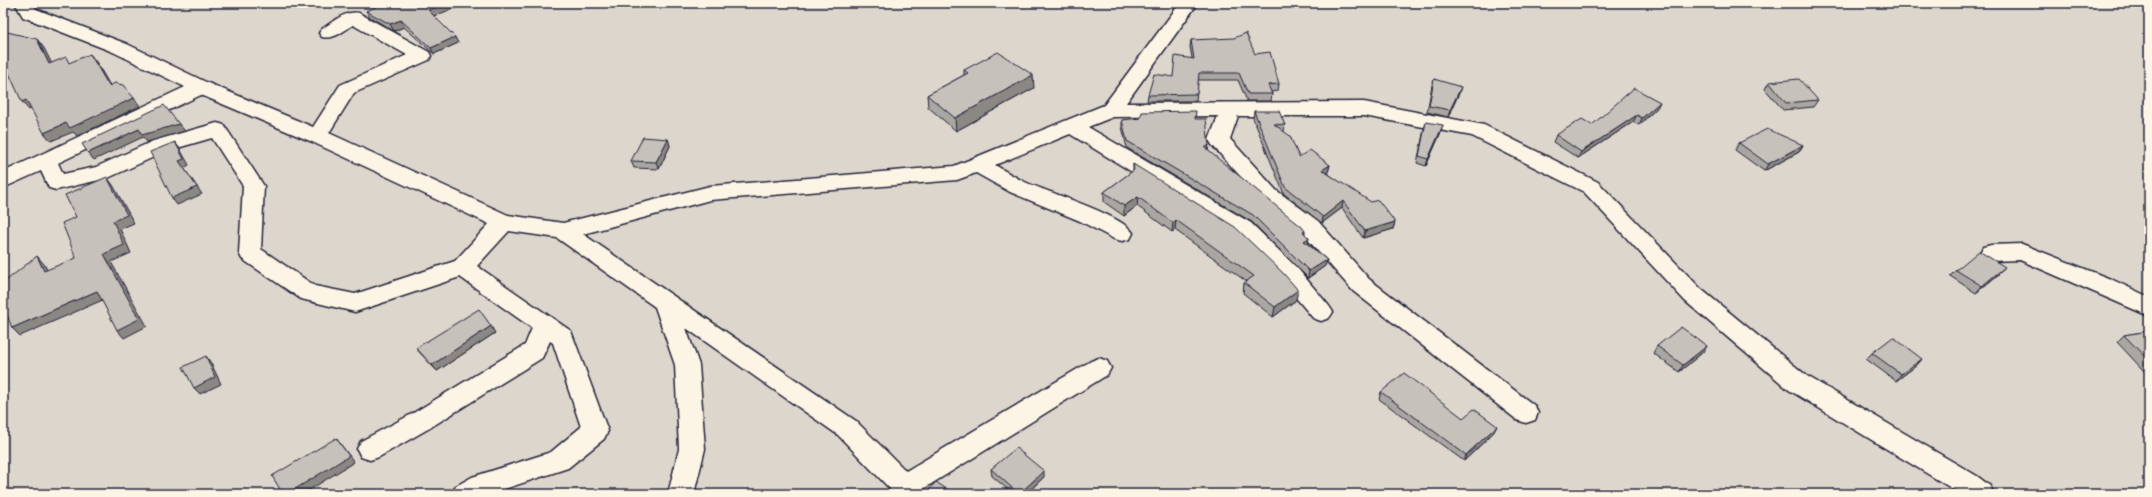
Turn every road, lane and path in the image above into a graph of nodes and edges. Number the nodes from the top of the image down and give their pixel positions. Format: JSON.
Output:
{"nodes":[{"id":1,"x":24,"y":3,"type":"edge"},
{"id":2,"x":1189,"y":3,"type":"edge"},
{"id":3,"x":328,"y":33,"type":"dead end"},
{"id":4,"x":201,"y":87,"type":"junction"},
{"id":5,"x":1231,"y":109,"type":"junction"},
{"id":6,"x":1111,"y":110,"type":"junction"},
{"id":7,"x":1071,"y":126,"type":"junction"},
{"id":8,"x":317,"y":136,"type":"junction"},
{"id":9,"x":47,"y":160,"type":"junction"},
{"id":10,"x":978,"y":165,"type":"junction"},
{"id":11,"x":3,"y":181,"type":"edge"},
{"id":12,"x":504,"y":222,"type":"junction"},
{"id":13,"x":563,"y":231,"type":"junction"},
{"id":14,"x":1122,"y":233,"type":"dead end"},
{"id":15,"x":1991,"y":253,"type":"dead end"},
{"id":16,"x":463,"y":267,"type":"junction"},
{"id":17,"x":665,"y":302,"type":"junction"},
{"id":18,"x":2149,"y":307,"type":"edge"},
{"id":19,"x":1321,"y":312,"type":"dead end"},
{"id":20,"x":545,"y":326,"type":"junction"},
{"id":21,"x":1099,"y":368,"type":"dead end"},
{"id":22,"x":1526,"y":413,"type":"dead end"},
{"id":23,"x":370,"y":449,"type":"dead end"},
{"id":24,"x":903,"y":490,"type":"edge"},
{"id":25,"x":465,"y":494,"type":"edge"},
{"id":26,"x":681,"y":494,"type":"edge"},
{"id":27,"x":1981,"y":494,"type":"edge"}],
"edges":[{"from":1,"to":4,"type":"street"},
{"from":2,"to":6,"type":"street"},
{"from":3,"to":8,"type":"street"},
{"from":4,"to":8,"type":"street"},
{"from":4,"to":9,"type":"street"},
{"from":5,"to":6,"type":"street"},
{"from":5,"to":22,"type":"street"},
{"from":5,"to":27,"type":"street"},
{"from":6,"to":7,"type":"street"},
{"from":7,"to":10,"type":"street"},
{"from":7,"to":19,"type":"street"},
{"from":8,"to":12,"type":"street"},
{"from":9,"to":11,"type":"street"},
{"from":9,"to":16,"type":"street"},
{"from":10,"to":13,"type":"street"},
{"from":10,"to":14,"type":"street"},
{"from":12,"to":13,"type":"street"},
{"from":12,"to":16,"type":"street"},
{"from":13,"to":17,"type":"street"},
{"from":15,"to":18,"type":"street"},
{"from":16,"to":20,"type":"street"},
{"from":17,"to":24,"type":"street"},
{"from":17,"to":26,"type":"street"},
{"from":20,"to":23,"type":"street"},
{"from":20,"to":25,"type":"street"},
{"from":21,"to":24,"type":"street"}]}
